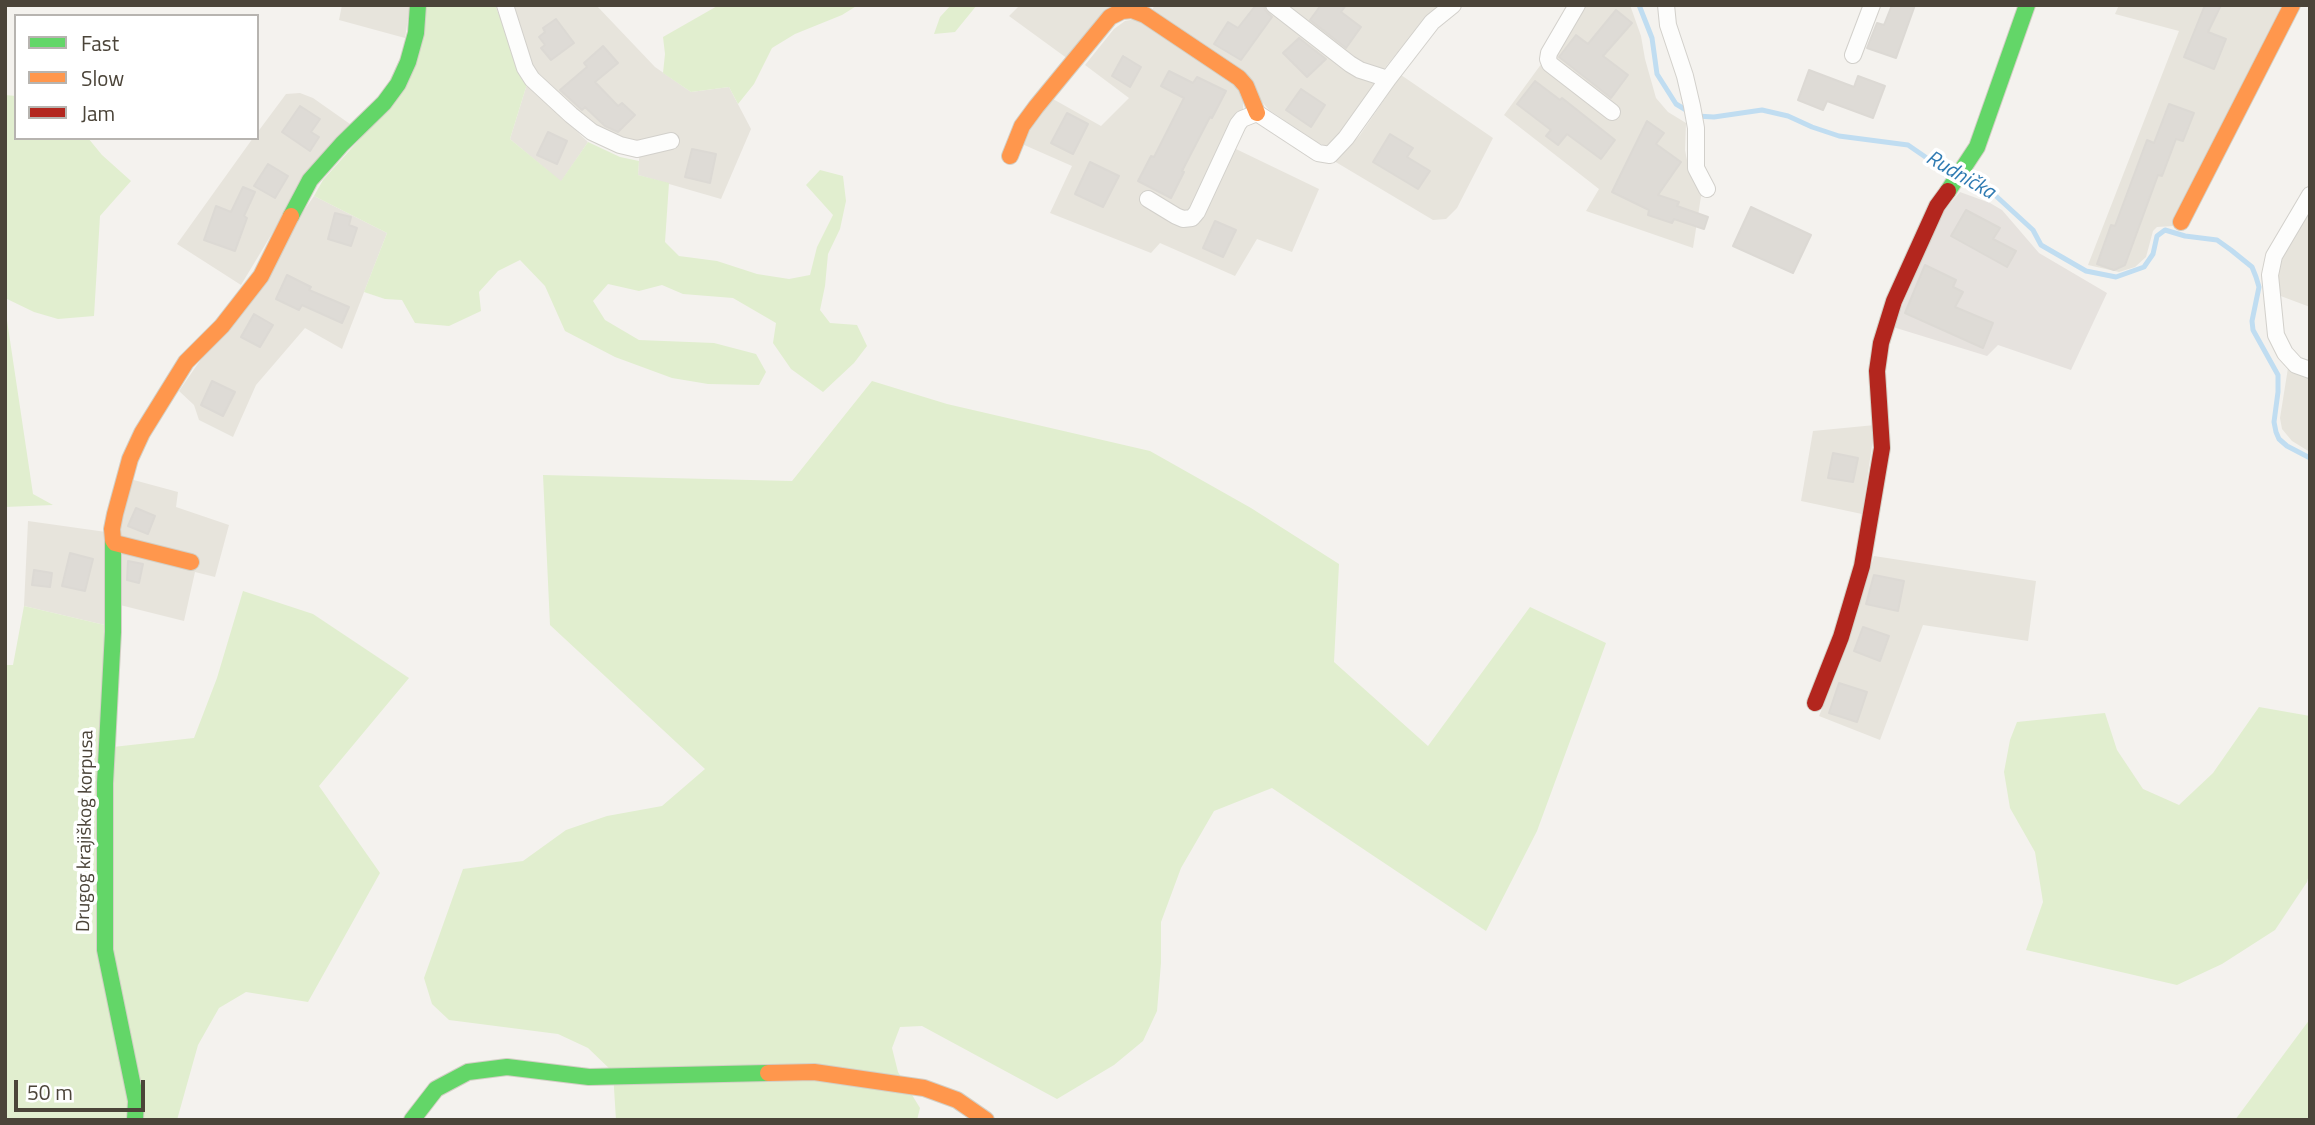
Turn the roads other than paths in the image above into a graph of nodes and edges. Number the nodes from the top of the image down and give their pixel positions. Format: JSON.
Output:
{"nodes":[{"id":1,"x":418,"y":5,"type":"edge"},
{"id":2,"x":506,"y":5,"type":"edge"},
{"id":3,"x":1275,"y":5,"type":"edge"},
{"id":4,"x":1453,"y":5,"type":"edge"},
{"id":5,"x":1577,"y":5,"type":"edge"},
{"id":6,"x":1665,"y":5,"type":"edge"},
{"id":7,"x":1872,"y":5,"type":"edge"},
{"id":8,"x":2026,"y":5,"type":"edge"},
{"id":9,"x":2292,"y":5,"type":"edge"},
{"id":10,"x":1853,"y":55,"type":"dead end"},
{"id":11,"x":1388,"y":79,"type":"junction"},
{"id":12,"x":1612,"y":112,"type":"dead end"},
{"id":13,"x":1257,"y":113,"type":"junction"},
{"id":14,"x":671,"y":141,"type":"dead end"},
{"id":15,"x":1010,"y":156,"type":"dead end"},
{"id":16,"x":1707,"y":189,"type":"dead end"},
{"id":17,"x":2310,"y":195,"type":"edge"},
{"id":18,"x":1148,"y":199,"type":"dead end"},
{"id":19,"x":2181,"y":222,"type":"dead end"},
{"id":20,"x":2310,"y":370,"type":"edge"},
{"id":21,"x":113,"y":540,"type":"junction"},
{"id":22,"x":191,"y":562,"type":"dead end"},
{"id":23,"x":1815,"y":703,"type":"dead end"},
{"id":24,"x":135,"y":1120,"type":"edge"},
{"id":25,"x":412,"y":1120,"type":"edge"},
{"id":26,"x":986,"y":1120,"type":"edge"}],
"edges":[{"from":1,"to":21,"type":"street","name":"Drugog krajiškog korpusa"},
{"from":2,"to":14,"type":"street"},
{"from":3,"to":11,"type":"street"},
{"from":4,"to":11,"type":"street"},
{"from":5,"to":12,"type":"street"},
{"from":6,"to":16,"type":"street"},
{"from":7,"to":10,"type":"street"},
{"from":8,"to":23,"type":"street"},
{"from":9,"to":19,"type":"street"},
{"from":11,"to":13,"type":"street"},
{"from":13,"to":15,"type":"street"},
{"from":13,"to":18,"type":"street"},
{"from":17,"to":20,"type":"street"},
{"from":21,"to":22,"type":"street"},
{"from":21,"to":24,"type":"street","name":"Drugog krajiškog korpusa"},
{"from":25,"to":26,"type":"street"}]}
